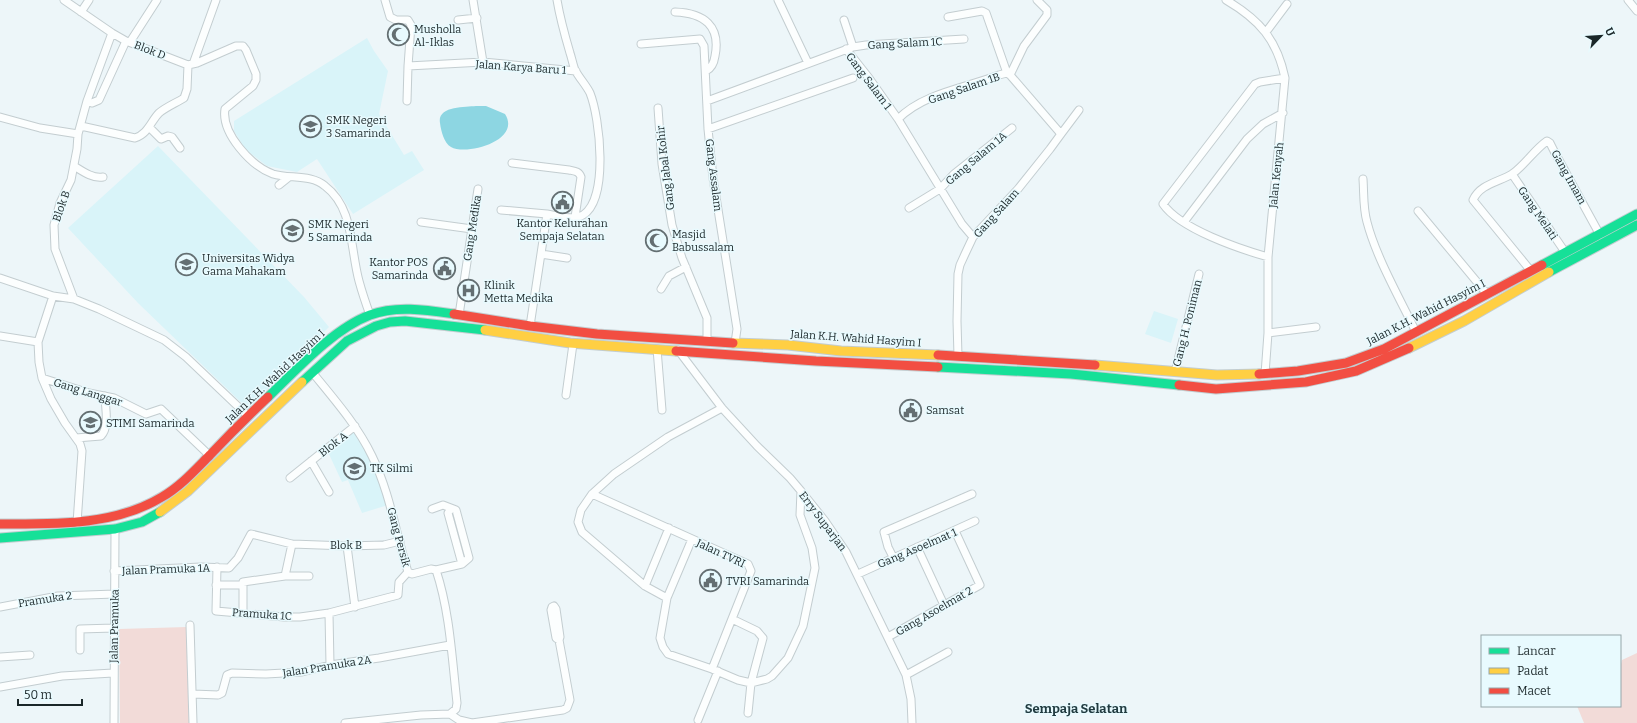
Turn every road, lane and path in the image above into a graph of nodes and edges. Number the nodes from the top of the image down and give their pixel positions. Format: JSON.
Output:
{"nodes":[{"id":1,"x":64,"y":0,"type":"edge"},
{"id":2,"x":89,"y":0,"type":"edge"},
{"id":3,"x":157,"y":0,"type":"edge"},
{"id":4,"x":216,"y":0,"type":"edge"},
{"id":5,"x":385,"y":0,"type":"edge"},
{"id":6,"x":473,"y":0,"type":"edge"},
{"id":7,"x":557,"y":0,"type":"edge"},
{"id":8,"x":778,"y":0,"type":"edge"},
{"id":9,"x":1037,"y":0,"type":"edge"},
{"id":10,"x":1226,"y":0,"type":"edge"},
{"id":11,"x":1628,"y":0,"type":"edge"},
{"id":12,"x":1287,"y":4,"type":"dead end"},
{"id":13,"x":1637,"y":11,"type":"edge"},
{"id":14,"x":81,"y":12,"type":"junction"},
{"id":15,"x":675,"y":12,"type":"dead end"},
{"id":16,"x":948,"y":17,"type":"dead end"},
{"id":17,"x":477,"y":18,"type":"junction"},
{"id":18,"x":458,"y":20,"type":"dead end"},
{"id":19,"x":844,"y":20,"type":"dead end"},
{"id":20,"x":1266,"y":32,"type":"junction"},
{"id":21,"x":112,"y":33,"type":"junction"},
{"id":22,"x":964,"y":40,"type":"dead end"},
{"id":23,"x":128,"y":42,"type":"junction"},
{"id":24,"x":641,"y":44,"type":"dead end"},
{"id":25,"x":849,"y":48,"type":"junction"},
{"id":26,"x":483,"y":62,"type":"junction"},
{"id":27,"x":808,"y":63,"type":"junction"},
{"id":28,"x":190,"y":64,"type":"junction"},
{"id":29,"x":408,"y":66,"type":"junction"},
{"id":30,"x":576,"y":71,"type":"junction"},
{"id":31,"x":706,"y":71,"type":"junction"},
{"id":32,"x":1009,"y":74,"type":"junction"},
{"id":33,"x":853,"y":78,"type":"dead end"},
{"id":34,"x":1285,"y":78,"type":"junction"},
{"id":35,"x":87,"y":101,"type":"junction"},
{"id":36,"x":408,"y":101,"type":"dead end"},
{"id":37,"x":707,"y":101,"type":"junction"},
{"id":38,"x":658,"y":108,"type":"dead end"},
{"id":39,"x":1079,"y":110,"type":"dead end"},
{"id":40,"x":1282,"y":114,"type":"junction"},
{"id":41,"x":0,"y":117,"type":"edge"},
{"id":42,"x":898,"y":119,"type":"junction"},
{"id":43,"x":81,"y":126,"type":"junction"},
{"id":44,"x":149,"y":127,"type":"junction"},
{"id":45,"x":1012,"y":128,"type":"dead end"},
{"id":46,"x":708,"y":129,"type":"junction"},
{"id":47,"x":78,"y":134,"type":"junction"},
{"id":48,"x":1061,"y":134,"type":"junction"},
{"id":49,"x":180,"y":148,"type":"dead end"},
{"id":50,"x":512,"y":163,"type":"dead end"},
{"id":51,"x":74,"y":166,"type":"junction"},
{"id":52,"x":1512,"y":174,"type":"junction"},
{"id":53,"x":103,"y":177,"type":"dead end"},
{"id":54,"x":289,"y":177,"type":"junction"},
{"id":55,"x":1363,"y":179,"type":"dead end"},
{"id":56,"x":279,"y":185,"type":"dead end"},
{"id":57,"x":478,"y":189,"type":"dead end"},
{"id":58,"x":940,"y":189,"type":"junction"},
{"id":59,"x":909,"y":208,"type":"dead end"},
{"id":60,"x":501,"y":210,"type":"dead end"},
{"id":61,"x":1418,"y":211,"type":"dead end"},
{"id":62,"x":548,"y":214,"type":"junction"},
{"id":63,"x":1637,"y":214,"type":"edge"},
{"id":64,"x":575,"y":218,"type":"junction"},
{"id":65,"x":421,"y":222,"type":"dead end"},
{"id":66,"x":1184,"y":222,"type":"junction"},
{"id":67,"x":1637,"y":225,"type":"edge"},
{"id":68,"x":472,"y":228,"type":"junction"},
{"id":69,"x":1600,"y":235,"type":"junction"},
{"id":70,"x":973,"y":237,"type":"junction"},
{"id":71,"x":1565,"y":252,"type":"junction"},
{"id":72,"x":541,"y":254,"type":"junction"},
{"id":73,"x":1268,"y":257,"type":"junction"},
{"id":74,"x":567,"y":258,"type":"dead end"},
{"id":75,"x":686,"y":267,"type":"junction"},
{"id":76,"x":1531,"y":271,"type":"junction"},
{"id":77,"x":1199,"y":274,"type":"dead end"},
{"id":78,"x":0,"y":278,"type":"edge"},
{"id":79,"x":661,"y":289,"type":"dead end"},
{"id":80,"x":1487,"y":294,"type":"junction"},
{"id":81,"x":53,"y":296,"type":"junction"},
{"id":82,"x":74,"y":299,"type":"junction"},
{"id":83,"x":1478,"y":300,"type":"junction"},
{"id":84,"x":1459,"y":309,"type":"junction"},
{"id":85,"x":1483,"y":310,"type":"junction"},
{"id":86,"x":370,"y":315,"type":"junction"},
{"id":87,"x":458,"y":315,"type":"junction"},
{"id":88,"x":1464,"y":321,"type":"junction"},
{"id":89,"x":530,"y":326,"type":"junction"},
{"id":90,"x":1316,"y":327,"type":"dead end"},
{"id":91,"x":1416,"y":332,"type":"junction"},
{"id":92,"x":1268,"y":333,"type":"junction"},
{"id":93,"x":0,"y":336,"type":"edge"},
{"id":94,"x":329,"y":341,"type":"junction"},
{"id":95,"x":707,"y":341,"type":"junction"},
{"id":96,"x":38,"y":342,"type":"junction"},
{"id":97,"x":735,"y":343,"type":"junction"},
{"id":98,"x":573,"y":344,"type":"junction"},
{"id":99,"x":814,"y":348,"type":"junction"},
{"id":100,"x":658,"y":349,"type":"junction"},
{"id":101,"x":678,"y":350,"type":"junction"},
{"id":102,"x":335,"y":351,"type":"junction"},
{"id":103,"x":958,"y":356,"type":"junction"},
{"id":104,"x":816,"y":361,"type":"junction"},
{"id":105,"x":312,"y":372,"type":"junction"},
{"id":106,"x":1175,"y":372,"type":"junction"},
{"id":107,"x":1265,"y":374,"type":"junction"},
{"id":108,"x":1217,"y":375,"type":"junction"},
{"id":109,"x":42,"y":378,"type":"junction"},
{"id":110,"x":1216,"y":389,"type":"junction"},
{"id":111,"x":566,"y":395,"type":"dead end"},
{"id":112,"x":105,"y":396,"type":"junction"},
{"id":113,"x":722,"y":408,"type":"junction"},
{"id":114,"x":662,"y":410,"type":"dead end"},
{"id":115,"x":248,"y":416,"type":"junction"},
{"id":116,"x":355,"y":426,"type":"junction"},
{"id":117,"x":76,"y":438,"type":"junction"},
{"id":118,"x":209,"y":455,"type":"junction"},
{"id":119,"x":310,"y":461,"type":"junction"},
{"id":120,"x":290,"y":478,"type":"dead end"},
{"id":121,"x":801,"y":491,"type":"junction"},
{"id":122,"x":329,"y":492,"type":"dead end"},
{"id":123,"x":592,"y":494,"type":"junction"},
{"id":124,"x":972,"y":494,"type":"dead end"},
{"id":125,"x":432,"y":509,"type":"dead end"},
{"id":126,"x":975,"y":521,"type":"dead end"},
{"id":127,"x":77,"y":523,"type":"junction"},
{"id":128,"x":0,"y":524,"type":"edge"},
{"id":129,"x":669,"y":528,"type":"junction"},
{"id":130,"x":115,"y":529,"type":"junction"},
{"id":131,"x":955,"y":531,"type":"junction"},
{"id":132,"x":0,"y":538,"type":"edge"},
{"id":133,"x":692,"y":539,"type":"junction"},
{"id":134,"x":400,"y":541,"type":"junction"},
{"id":135,"x":292,"y":544,"type":"junction"},
{"id":136,"x":346,"y":546,"type":"junction"},
{"id":137,"x":917,"y":547,"type":"junction"},
{"id":138,"x":893,"y":558,"type":"junction"},
{"id":139,"x":217,"y":567,"type":"junction"},
{"id":140,"x":436,"y":570,"type":"junction"},
{"id":141,"x":114,"y":571,"type":"junction"},
{"id":142,"x":408,"y":572,"type":"junction"},
{"id":143,"x":858,"y":574,"type":"junction"},
{"id":144,"x":285,"y":576,"type":"junction"},
{"id":145,"x":309,"y":576,"type":"dead end"},
{"id":146,"x":216,"y":585,"type":"junction"},
{"id":147,"x":243,"y":585,"type":"junction"},
{"id":148,"x":645,"y":586,"type":"junction"},
{"id":149,"x":115,"y":594,"type":"junction"},
{"id":150,"x":667,"y":598,"type":"junction"},
{"id":151,"x":944,"y":605,"type":"junction"},
{"id":152,"x":355,"y":606,"type":"junction"},
{"id":153,"x":0,"y":607,"type":"edge"},
{"id":154,"x":243,"y":613,"type":"junction"},
{"id":155,"x":329,"y":613,"type":"junction"},
{"id":156,"x":732,"y":619,"type":"junction"},
{"id":157,"x":190,"y":625,"type":"dead end"},
{"id":158,"x":114,"y":628,"type":"junction"},
{"id":159,"x":888,"y":637,"type":"junction"},
{"id":160,"x":559,"y":640,"type":"dead end"},
{"id":161,"x":450,"y":645,"type":"junction"},
{"id":162,"x":80,"y":650,"type":"dead end"},
{"id":163,"x":948,"y":652,"type":"dead end"},
{"id":164,"x":30,"y":656,"type":"dead end"},
{"id":165,"x":0,"y":657,"type":"edge"},
{"id":166,"x":330,"y":665,"type":"junction"},
{"id":167,"x":715,"y":670,"type":"junction"},
{"id":168,"x":113,"y":673,"type":"junction"},
{"id":169,"x":906,"y":676,"type":"junction"},
{"id":170,"x":751,"y":684,"type":"junction"},
{"id":171,"x":0,"y":687,"type":"edge"},
{"id":172,"x":193,"y":694,"type":"junction"},
{"id":173,"x":748,"y":713,"type":"dead end"},
{"id":174,"x":450,"y":714,"type":"junction"},
{"id":175,"x":698,"y":720,"type":"dead end"},
{"id":176,"x":114,"y":723,"type":"edge"},
{"id":177,"x":194,"y":723,"type":"edge"},
{"id":178,"x":345,"y":723,"type":"edge"},
{"id":179,"x":912,"y":723,"type":"edge"}],
"edges":[{"from":1,"to":14,"type":"street","name":"Blok D"},
{"from":2,"to":14,"type":"street"},
{"from":3,"to":23,"type":"street"},
{"from":4,"to":28,"type":"street"},
{"from":5,"to":29,"type":"street"},
{"from":6,"to":17,"type":"street"},
{"from":7,"to":30,"type":"street"},
{"from":8,"to":27,"type":"street"},
{"from":9,"to":32,"type":"street"},
{"from":10,"to":20,"type":"street","name":"Jalan Kenyah"},
{"from":11,"to":13,"type":"street"},
{"from":12,"to":20,"type":"street"},
{"from":14,"to":21,"type":"street","name":"Blok D"},
{"from":15,"to":31,"type":"street"},
{"from":16,"to":32,"type":"street"},
{"from":17,"to":18,"type":"street"},
{"from":17,"to":26,"type":"street"},
{"from":19,"to":25,"type":"street"},
{"from":20,"to":34,"type":"street","name":"Jalan Kenyah"},
{"from":21,"to":23,"type":"street","name":"Blok D"},
{"from":21,"to":35,"type":"street","name":"Blok B"},
{"from":22,"to":25,"type":"street","name":"Gang Salam 1C"},
{"from":23,"to":28,"type":"street","name":"Blok D"},
{"from":23,"to":35,"type":"street"},
{"from":24,"to":31,"type":"street","name":"Gang Assalam"},
{"from":25,"to":27,"type":"street","name":"Gang Salam 1"},
{"from":25,"to":42,"type":"street","name":"Gang Salam 1"},
{"from":26,"to":29,"type":"street","name":"Jalan Karya Baru 1"},
{"from":26,"to":30,"type":"street","name":"Jalan Karya Baru 1"},
{"from":27,"to":37,"type":"street","name":"Gang Salam 1"},
{"from":28,"to":44,"type":"street"},
{"from":28,"to":54,"type":"street"},
{"from":29,"to":36,"type":"street"},
{"from":30,"to":64,"type":"street"},
{"from":31,"to":37,"type":"street","name":"Gang Assalam"},
{"from":32,"to":42,"type":"street","name":"Gang Salam 1B"},
{"from":32,"to":48,"type":"street","name":"Gang Salam 1B"},
{"from":33,"to":46,"type":"street"},
{"from":34,"to":40,"type":"street","name":"Jalan Kenyah"},
{"from":34,"to":66,"type":"street"},
{"from":35,"to":43,"type":"street","name":"Blok B"},
{"from":37,"to":46,"type":"street","name":"Gang Assalam"},
{"from":38,"to":75,"type":"street","name":"Gang Jabal Kohir"},
{"from":39,"to":48,"type":"street"},
{"from":40,"to":66,"type":"street"},
{"from":40,"to":73,"type":"street","name":"Jalan Kenyah"},
{"from":41,"to":47,"type":"street"},
{"from":42,"to":58,"type":"street","name":"Gang Salam 1"},
{"from":43,"to":44,"type":"street"},
{"from":43,"to":47,"type":"street","name":"Blok B"},
{"from":44,"to":49,"type":"street"},
{"from":45,"to":58,"type":"street","name":"Gang Salam 1A"},
{"from":46,"to":97,"type":"street","name":"Gang Assalam"},
{"from":47,"to":51,"type":"street","name":"Blok B"},
{"from":48,"to":70,"type":"street","name":"Gang Salam"},
{"from":50,"to":64,"type":"street"},
{"from":51,"to":53,"type":"street"},
{"from":51,"to":82,"type":"street","name":"Blok B"},
{"from":52,"to":69,"type":"street","name":"Gang Imam"},
{"from":52,"to":71,"type":"street","name":"Gang Melati"},
{"from":52,"to":76,"type":"street"},
{"from":54,"to":56,"type":"street"},
{"from":54,"to":86,"type":"street"},
{"from":55,"to":91,"type":"street"},
{"from":57,"to":68,"type":"street","name":"Gang Medika"},
{"from":58,"to":59,"type":"street","name":"Gang Salam 1A"},
{"from":58,"to":70,"type":"street","name":"Gang Salam 1"},
{"from":60,"to":62,"type":"street"},
{"from":61,"to":80,"type":"street"},
{"from":62,"to":64,"type":"street"},
{"from":62,"to":72,"type":"street"},
{"from":63,"to":69,"type":"main road","name":"Jalan K.H. Wahid Hasyim I"},
{"from":65,"to":68,"type":"street"},
{"from":66,"to":73,"type":"street"},
{"from":67,"to":85,"type":"main road","name":"Jalan K.H. Wahid Hasyim I"},
{"from":68,"to":87,"type":"street","name":"Gang Medika"},
{"from":69,"to":71,"type":"main road","name":"Jalan K.H. Wahid Hasyim I"},
{"from":70,"to":103,"type":"street","name":"Gang Salam"},
{"from":71,"to":76,"type":"main road","name":"Jalan K.H. Wahid Hasyim I"},
{"from":72,"to":74,"type":"street"},
{"from":72,"to":89,"type":"street"},
{"from":73,"to":92,"type":"street","name":"Jalan Kenyah"},
{"from":75,"to":79,"type":"street"},
{"from":75,"to":95,"type":"street","name":"Gang Jabal Kohir"},
{"from":76,"to":80,"type":"main road","name":"Jalan K.H. Wahid Hasyim I"},
{"from":77,"to":106,"type":"street","name":"Gang H. Poniman"},
{"from":78,"to":81,"type":"street"},
{"from":80,"to":83,"type":"main road","name":"Jalan K.H. Wahid Hasyim I"},
{"from":81,"to":82,"type":"street"},
{"from":81,"to":96,"type":"street"},
{"from":82,"to":115,"type":"street"},
{"from":83,"to":84,"type":"main road","name":"Jalan K.H. Wahid Hasyim I"},
{"from":83,"to":85,"type":"main road"},
{"from":84,"to":88,"type":"main road"},
{"from":84,"to":91,"type":"main road","name":"Jalan K.H. Wahid Hasyim I"},
{"from":85,"to":88,"type":"main road","name":"Jalan K.H. Wahid Hasyim I"},
{"from":86,"to":87,"type":"main road","name":"Jalan K.H. Wahid Hasyim I"},
{"from":86,"to":94,"type":"main road","name":"Jalan K.H. Wahid Hasyim I"},
{"from":87,"to":89,"type":"main road","name":"Jalan K.H. Wahid Hasyim I"},
{"from":88,"to":110,"type":"main road","name":"Jalan K.H. Wahid Hasyim I"},
{"from":89,"to":95,"type":"main road","name":"Jalan K.H. Wahid Hasyim I"},
{"from":90,"to":92,"type":"street"},
{"from":91,"to":107,"type":"main road","name":"Jalan K.H. Wahid Hasyim I"},
{"from":92,"to":107,"type":"street","name":"Jalan Kenyah"},
{"from":93,"to":96,"type":"street"},
{"from":94,"to":102,"type":"main road"},
{"from":94,"to":115,"type":"main road","name":"Jalan K.H. Wahid Hasyim I"},
{"from":95,"to":97,"type":"main road","name":"Jalan K.H. Wahid Hasyim I"},
{"from":96,"to":109,"type":"street"},
{"from":97,"to":99,"type":"main road","name":"Jalan K.H. Wahid Hasyim I"},
{"from":98,"to":100,"type":"main road","name":"Jalan K.H. Wahid Hasyim I"},
{"from":98,"to":102,"type":"main road","name":"Jalan K.H. Wahid Hasyim I"},
{"from":98,"to":111,"type":"street"},
{"from":99,"to":103,"type":"main road","name":"Jalan K.H. Wahid Hasyim I"},
{"from":99,"to":104,"type":"main road"},
{"from":100,"to":101,"type":"main road","name":"Jalan K.H. Wahid Hasyim I"},
{"from":100,"to":114,"type":"street"},
{"from":101,"to":104,"type":"main road","name":"Jalan K.H. Wahid Hasyim I"},
{"from":101,"to":113,"type":"street","name":"Erry Suparjan"},
{"from":102,"to":105,"type":"main road","name":"Jalan K.H. Wahid Hasyim I"},
{"from":103,"to":106,"type":"main road","name":"Jalan K.H. Wahid Hasyim I"},
{"from":104,"to":110,"type":"main road","name":"Jalan K.H. Wahid Hasyim I"},
{"from":105,"to":116,"type":"street","name":"Gang Persik"},
{"from":105,"to":130,"type":"main road","name":"Jalan K.H. Wahid Hasyim I"},
{"from":106,"to":108,"type":"main road","name":"Jalan K.H. Wahid Hasyim I"},
{"from":107,"to":108,"type":"main road","name":"Jalan K.H. Wahid Hasyim I"},
{"from":108,"to":110,"type":"main road"},
{"from":109,"to":112,"type":"street","name":"Gang Langgar"},
{"from":109,"to":117,"type":"street"},
{"from":112,"to":117,"type":"street","name":"Gang Langgar"},
{"from":112,"to":118,"type":"street","name":"Gang Langgar"},
{"from":113,"to":121,"type":"street","name":"Erry Suparjan"},
{"from":113,"to":123,"type":"street"},
{"from":115,"to":118,"type":"main road","name":"Jalan K.H. Wahid Hasyim I"},
{"from":116,"to":119,"type":"street","name":"Blok A"},
{"from":116,"to":134,"type":"street","name":"Gang Persik"},
{"from":117,"to":127,"type":"street"},
{"from":118,"to":127,"type":"main road","name":"Jalan K.H. Wahid Hasyim I"},
{"from":119,"to":120,"type":"street","name":"Blok A"},
{"from":119,"to":122,"type":"street","name":"Blok A"},
{"from":121,"to":143,"type":"street","name":"Erry Suparjan"},
{"from":121,"to":170,"type":"street"},
{"from":123,"to":129,"type":"street","name":"Jalan TVRI"},
{"from":123,"to":148,"type":"street"},
{"from":124,"to":138,"type":"street"},
{"from":125,"to":140,"type":"street","name":"Gang Persik"},
{"from":126,"to":131,"type":"street","name":"Gang Asoelmat 1"},
{"from":127,"to":128,"type":"main road","name":"Jalan K.H. Wahid Hasyim I"},
{"from":129,"to":133,"type":"street","name":"Jalan TVRI"},
{"from":129,"to":148,"type":"street"},
{"from":130,"to":132,"type":"main road","name":"Jalan K.H. Wahid Hasyim I"},
{"from":130,"to":141,"type":"street","name":"Jalan Pramuka"},
{"from":131,"to":137,"type":"street","name":"Gang Asoelmat 1"},
{"from":131,"to":151,"type":"street","name":"Gang Asoelmat 2"},
{"from":133,"to":150,"type":"street"},
{"from":133,"to":156,"type":"street","name":"Jalan TVRI"},
{"from":134,"to":136,"type":"street","name":"Blok B"},
{"from":134,"to":142,"type":"street","name":"Gang Persik"},
{"from":135,"to":136,"type":"street","name":"Blok B"},
{"from":135,"to":139,"type":"street","name":"Blok B"},
{"from":135,"to":144,"type":"street"},
{"from":136,"to":152,"type":"street"},
{"from":137,"to":138,"type":"street","name":"Gang Asoelmat 1"},
{"from":137,"to":151,"type":"street"},
{"from":138,"to":143,"type":"street","name":"Gang Asoelmat 1"},
{"from":139,"to":141,"type":"street","name":"Jalan Pramuka 1A"},
{"from":139,"to":146,"type":"street"},
{"from":140,"to":142,"type":"street","name":"Gang Persik"},
{"from":140,"to":161,"type":"street"},
{"from":141,"to":149,"type":"street","name":"Jalan Pramuka"},
{"from":142,"to":152,"type":"street","name":"Pramuka 1C"},
{"from":143,"to":159,"type":"street","name":"Erry Suparjan"},
{"from":144,"to":145,"type":"street"},
{"from":144,"to":147,"type":"street"},
{"from":146,"to":147,"type":"street"},
{"from":146,"to":154,"type":"street","name":"Pramuka 1C"},
{"from":147,"to":154,"type":"street"},
{"from":148,"to":150,"type":"street"},
{"from":149,"to":153,"type":"street","name":"Pramuka 2"},
{"from":149,"to":158,"type":"street","name":"Jalan Pramuka"},
{"from":150,"to":167,"type":"street"},
{"from":151,"to":159,"type":"street","name":"Gang Asoelmat 2"},
{"from":152,"to":155,"type":"street","name":"Pramuka 1C"},
{"from":154,"to":155,"type":"street","name":"Pramuka 1C"},
{"from":155,"to":166,"type":"street"},
{"from":156,"to":167,"type":"street","name":"Jalan TVRI"},
{"from":156,"to":170,"type":"street"},
{"from":157,"to":172,"type":"street"},
{"from":158,"to":162,"type":"street"},
{"from":158,"to":168,"type":"street","name":"Jalan Pramuka"},
{"from":159,"to":169,"type":"street","name":"Erry Suparjan"},
{"from":160,"to":174,"type":"street"},
{"from":161,"to":166,"type":"street","name":"Jalan Pramuka 2A"},
{"from":161,"to":174,"type":"street"},
{"from":163,"to":169,"type":"street"},
{"from":164,"to":165,"type":"street"},
{"from":166,"to":172,"type":"street","name":"Jalan Pramuka 2A"},
{"from":167,"to":170,"type":"street"},
{"from":167,"to":175,"type":"street","name":"Jalan TVRI"},
{"from":168,"to":171,"type":"street"},
{"from":168,"to":176,"type":"street","name":"Jalan Pramuka"},
{"from":169,"to":179,"type":"street","name":"Erry Suparjan"},
{"from":170,"to":173,"type":"street"},
{"from":172,"to":177,"type":"street"},
{"from":174,"to":178,"type":"street"}]}
